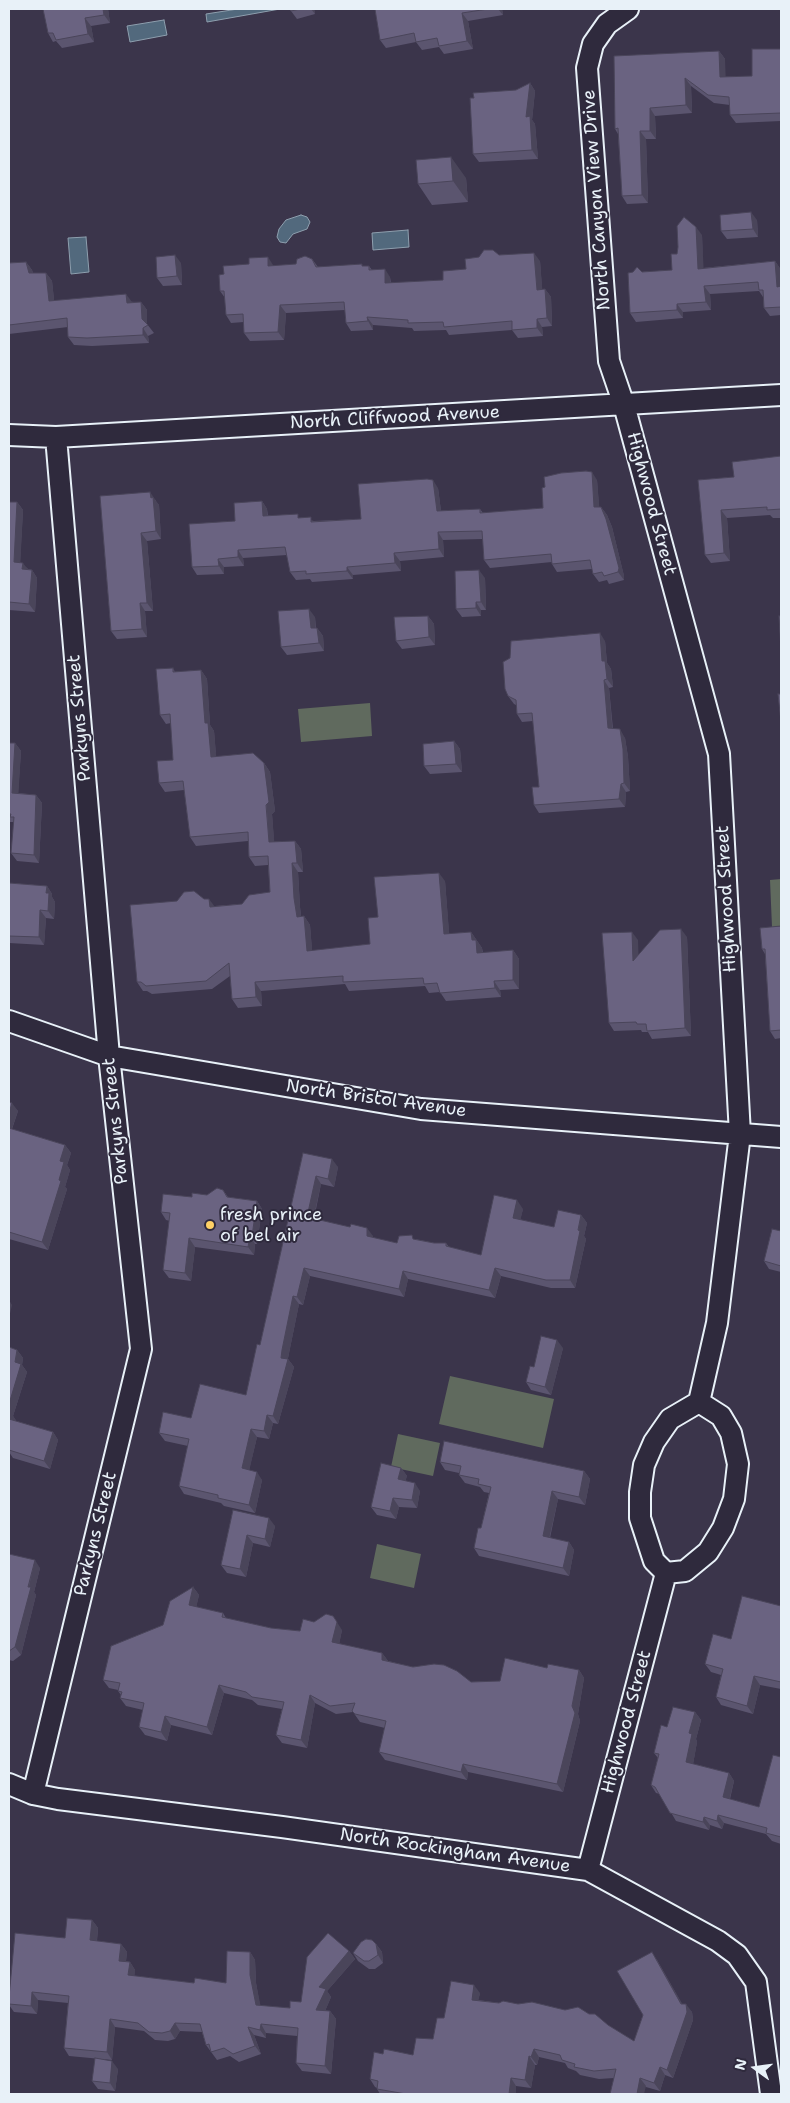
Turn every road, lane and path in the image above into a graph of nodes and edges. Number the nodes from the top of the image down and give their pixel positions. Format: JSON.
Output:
{"nodes":[{"id":1,"x":619,"y":11,"type":"edge"},
{"id":2,"x":781,"y":395,"type":"edge"},
{"id":3,"x":624,"y":405,"type":"junction"},
{"id":4,"x":9,"y":435,"type":"edge"},
{"id":5,"x":56,"y":437,"type":"junction"},
{"id":6,"x":9,"y":1020,"type":"edge"},
{"id":7,"x":109,"y":1056,"type":"junction"},
{"id":8,"x":740,"y":1134,"type":"junction"},
{"id":9,"x":781,"y":1137,"type":"edge"},
{"id":10,"x":699,"y":1402,"type":"junction"},
{"id":11,"x":666,"y":1573,"type":"junction"},
{"id":12,"x":9,"y":1784,"type":"edge"},
{"id":13,"x":33,"y":1794,"type":"junction"},
{"id":14,"x":588,"y":1870,"type":"junction"},
{"id":15,"x":771,"y":2094,"type":"edge"}],
"edges":[{"from":1,"to":3,"type":"street","name":"North Canyon View Drive"},
{"from":2,"to":3,"type":"street","name":"North Cliffwood Avenue"},
{"from":3,"to":5,"type":"street","name":"North Cliffwood Avenue"},
{"from":3,"to":8,"type":"street","name":"Highwood Street"},
{"from":4,"to":5,"type":"street","name":"North Cliffwood Avenue"},
{"from":5,"to":7,"type":"street","name":"Parkyns Street"},
{"from":6,"to":7,"type":"street","name":"North Bristol Avenue"},
{"from":7,"to":8,"type":"street","name":"North Bristol Avenue"},
{"from":7,"to":13,"type":"street","name":"Parkyns Street"},
{"from":8,"to":9,"type":"street","name":"North Bristol Avenue"},
{"from":8,"to":10,"type":"street","name":"Highwood Street"},
{"from":10,"to":11,"type":"street"},
{"from":10,"to":11,"type":"street"},
{"from":11,"to":14,"type":"street","name":"Highwood Street"},
{"from":12,"to":13,"type":"street","name":"North Rockingham Avenue"},
{"from":13,"to":14,"type":"street","name":"North Rockingham Avenue"},
{"from":14,"to":15,"type":"street","name":"North Rockingham Avenue"}]}
